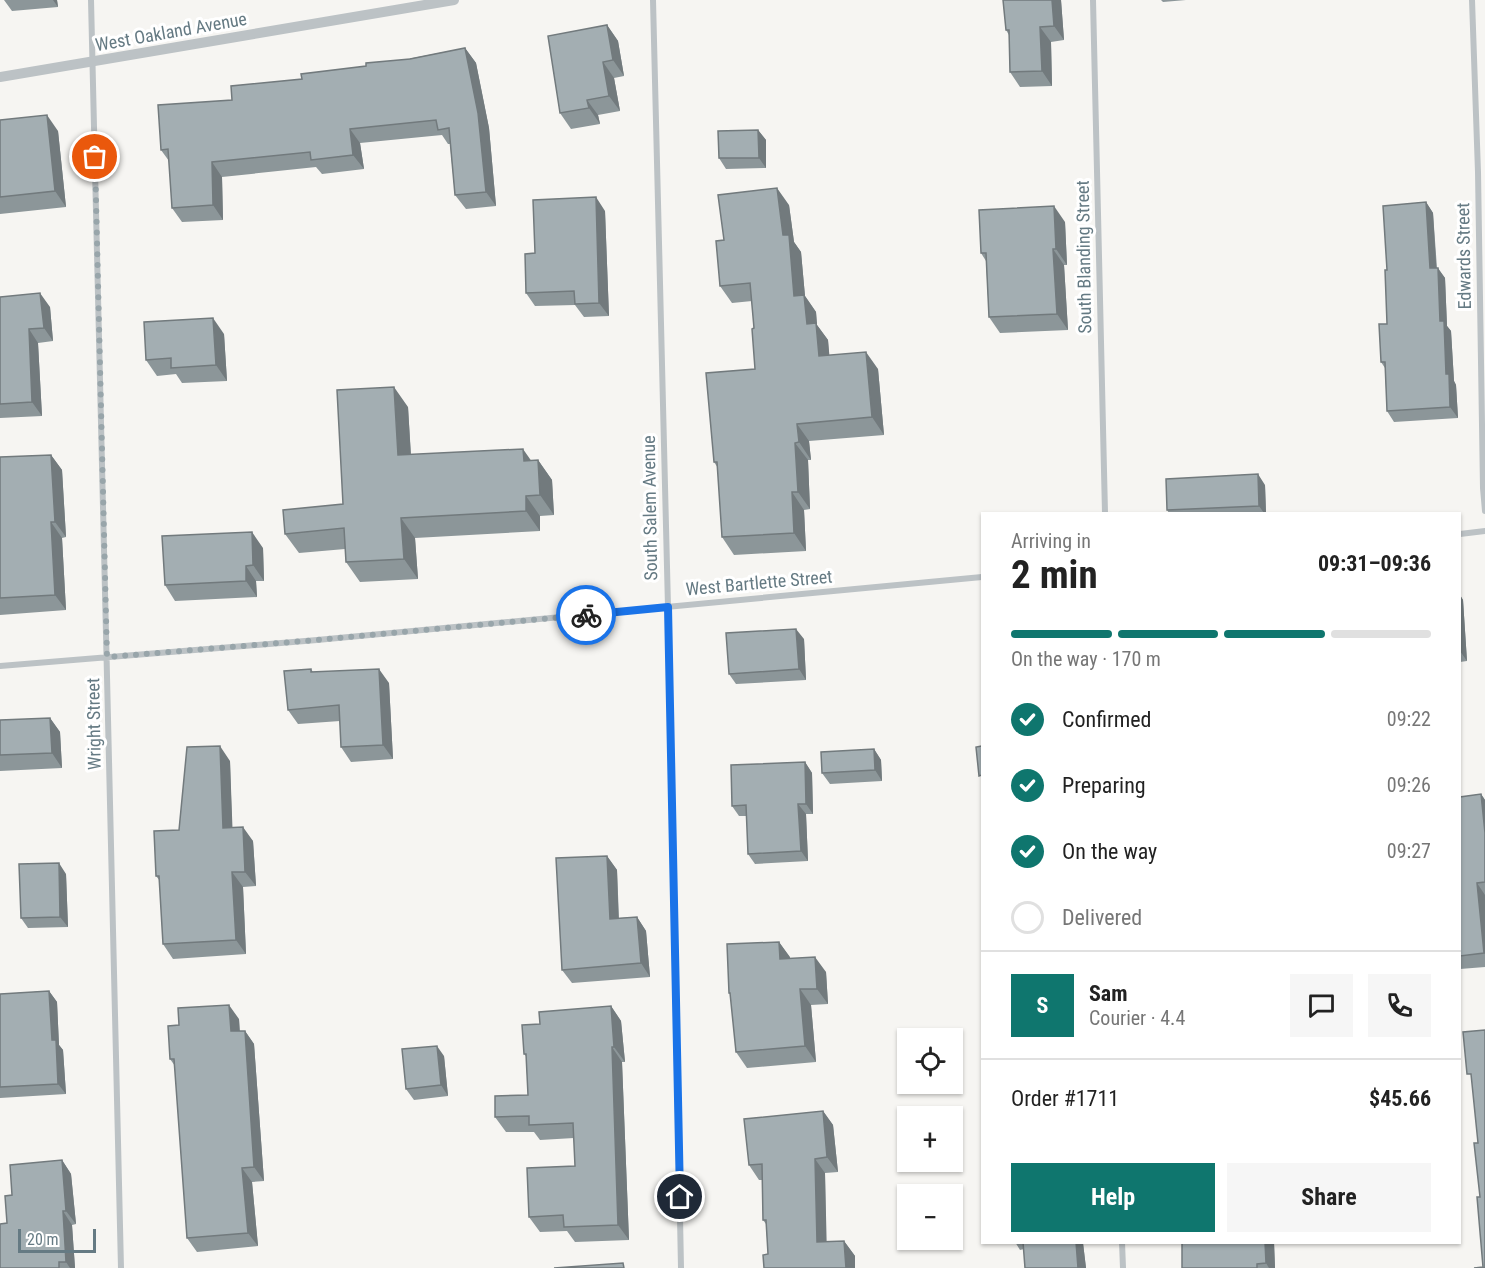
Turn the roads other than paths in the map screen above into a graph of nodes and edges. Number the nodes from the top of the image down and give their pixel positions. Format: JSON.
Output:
{"nodes":[{"id":1,"x":91,"y":0,"type":"edge"},
{"id":2,"x":454,"y":0,"type":"edge"},
{"id":3,"x":653,"y":0,"type":"edge"},
{"id":4,"x":1093,"y":0,"type":"edge"},
{"id":5,"x":1472,"y":0,"type":"edge"},
{"id":6,"x":92,"y":62,"type":"junction"},
{"id":7,"x":0,"y":76,"type":"edge"},
{"id":8,"x":1485,"y":511,"type":"edge"},
{"id":9,"x":1105,"y":512,"type":"edge"},
{"id":10,"x":1485,"y":531,"type":"edge"},
{"id":11,"x":1461,"y":534,"type":"edge"},
{"id":12,"x":981,"y":577,"type":"edge"},
{"id":13,"x":668,"y":607,"type":"junction"},
{"id":14,"x":107,"y":657,"type":"junction"},
{"id":15,"x":0,"y":666,"type":"edge"},
{"id":16,"x":1122,"y":1244,"type":"edge"},
{"id":17,"x":121,"y":1268,"type":"edge"},
{"id":18,"x":681,"y":1268,"type":"edge"},
{"id":19,"x":1123,"y":1268,"type":"edge"}],
"edges":[{"from":1,"to":6,"type":"street","name":"Wright Street"},
{"from":2,"to":6,"type":"street","name":"West Oakland Avenue"},
{"from":3,"to":13,"type":"street","name":"South Salem Avenue"},
{"from":4,"to":9,"type":"street","name":"South Blanding Street"},
{"from":5,"to":8,"type":"street","name":"Edwards Street"},
{"from":6,"to":7,"type":"street","name":"West Oakland Avenue"},
{"from":6,"to":14,"type":"street","name":"Wright Street"},
{"from":10,"to":11,"type":"street"},
{"from":12,"to":13,"type":"street","name":"West Bartlette Street"},
{"from":13,"to":14,"type":"street","name":"West Bartlette Street"},
{"from":13,"to":18,"type":"street","name":"South Salem Avenue"},
{"from":14,"to":15,"type":"street","name":"West Bartlette Street"},
{"from":14,"to":17,"type":"street","name":"Wright Street"},
{"from":16,"to":19,"type":"street"}]}
